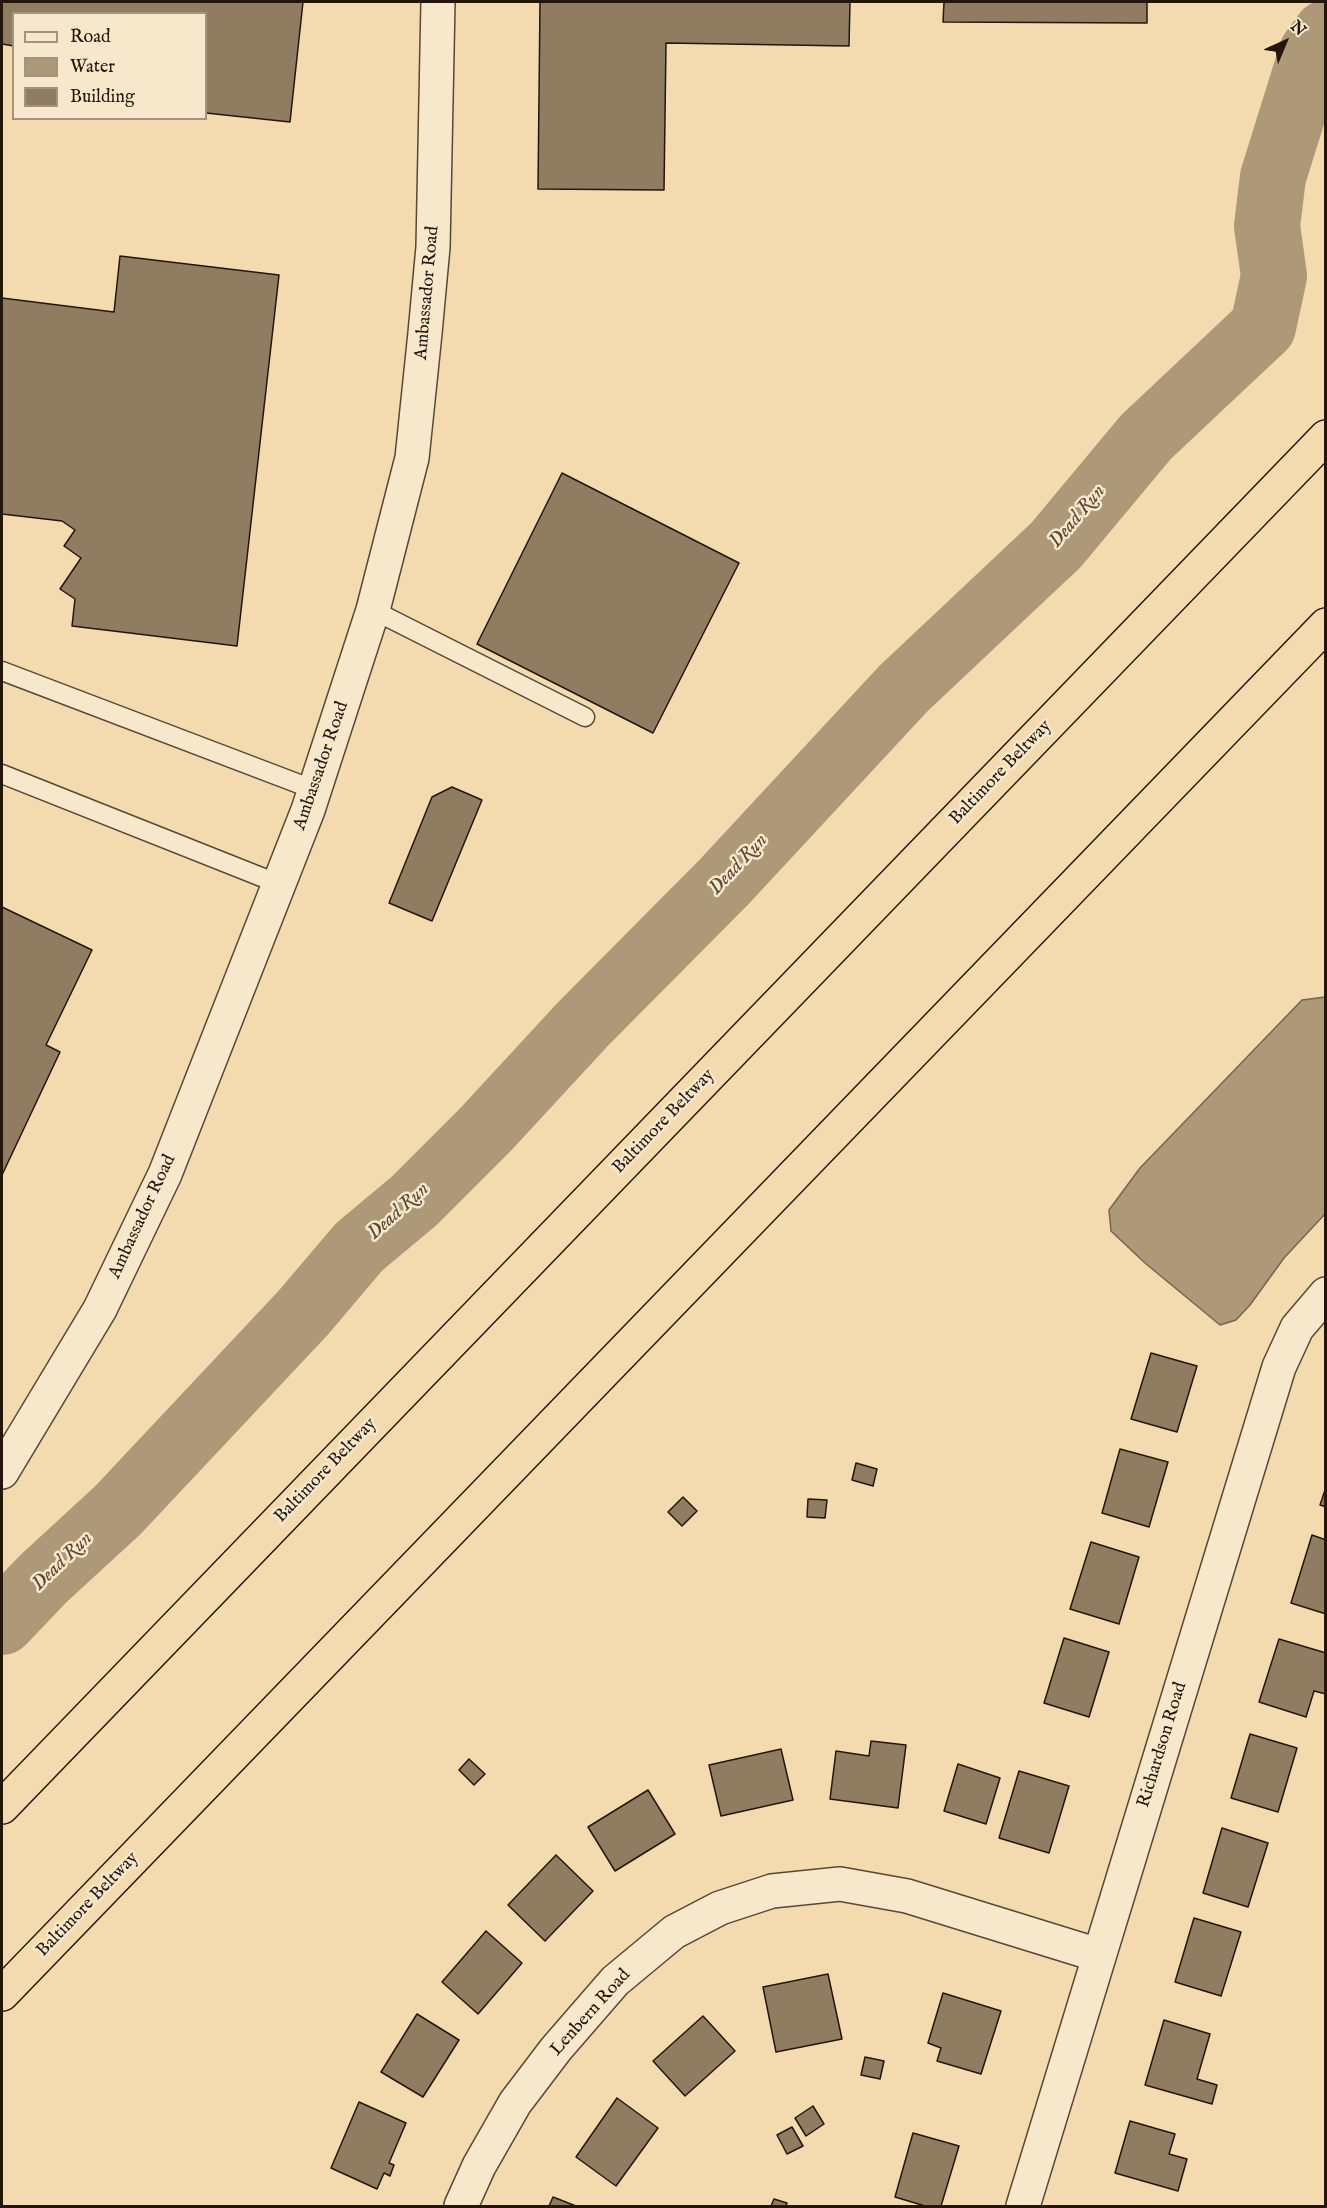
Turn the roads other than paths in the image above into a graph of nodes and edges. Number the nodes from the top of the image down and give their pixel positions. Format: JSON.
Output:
{"nodes":[{"id":1,"x":438,"y":2,"type":"edge"},
{"id":2,"x":1326,"y":437,"type":"edge"},
{"id":3,"x":373,"y":610,"type":"junction"},
{"id":4,"x":1326,"y":625,"type":"edge"},
{"id":5,"x":2,"y":671,"type":"edge"},
{"id":6,"x":585,"y":717,"type":"dead end"},
{"id":7,"x":2,"y":774,"type":"edge"},
{"id":8,"x":315,"y":790,"type":"junction"},
{"id":9,"x":279,"y":884,"type":"junction"},
{"id":10,"x":1326,"y":1294,"type":"edge"},
{"id":11,"x":2,"y":1472,"type":"edge"},
{"id":12,"x":2,"y":1807,"type":"edge"},
{"id":13,"x":1098,"y":1954,"type":"junction"},
{"id":14,"x":2,"y":1994,"type":"edge"},
{"id":15,"x":461,"y":2206,"type":"edge"},
{"id":16,"x":1023,"y":2206,"type":"edge"}],
"edges":[{"from":1,"to":3,"type":"street","name":"Ambassador Road"},
{"from":2,"to":12,"type":"highway","name":"Baltimore Beltway"},
{"from":3,"to":6,"type":"lane"},
{"from":3,"to":8,"type":"street","name":"Ambassador Road"},
{"from":4,"to":14,"type":"highway","name":"Baltimore Beltway"},
{"from":5,"to":8,"type":"lane"},
{"from":7,"to":9,"type":"lane"},
{"from":8,"to":9,"type":"street","name":"Ambassador Road"},
{"from":9,"to":11,"type":"street","name":"Ambassador Road"},
{"from":10,"to":13,"type":"street","name":"Richardson Road"},
{"from":13,"to":15,"type":"street","name":"Lenbern Road"},
{"from":13,"to":16,"type":"street","name":"Richardson Road"}]}
